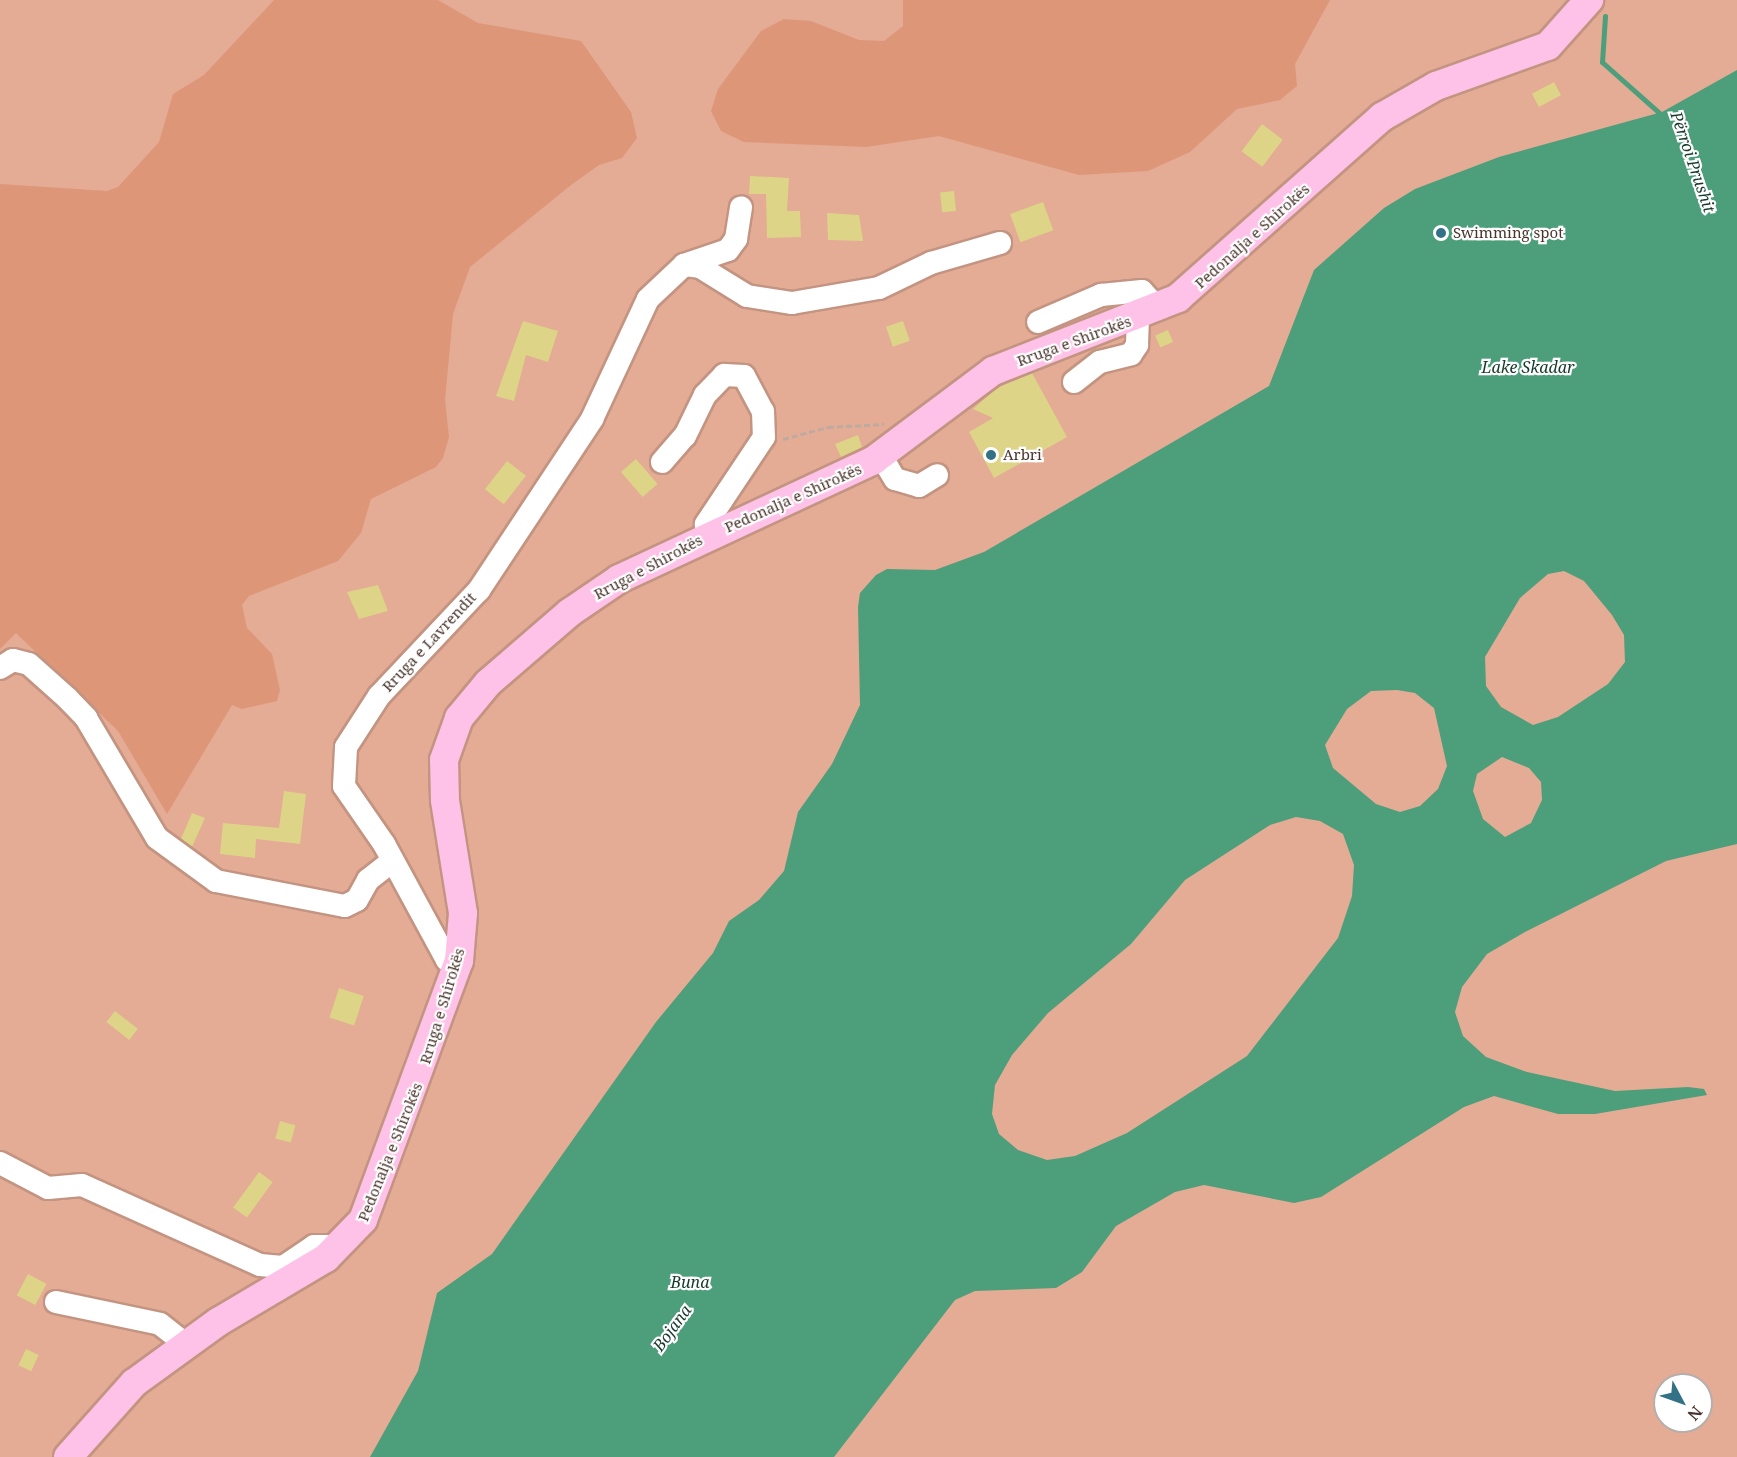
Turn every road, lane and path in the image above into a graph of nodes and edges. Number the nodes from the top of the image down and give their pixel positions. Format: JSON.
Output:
{"nodes":[{"id":1,"x":1589,"y":0,"type":"edge"},
{"id":2,"x":741,"y":207,"type":"dead end"},
{"id":3,"x":1000,"y":243,"type":"dead end"},
{"id":4,"x":684,"y":265,"type":"junction"},
{"id":5,"x":1148,"y":313,"type":"junction"},
{"id":6,"x":1038,"y":322,"type":"dead end"},
{"id":7,"x":1074,"y":382,"type":"dead end"},
{"id":8,"x":783,"y":439,"type":"dead end"},
{"id":9,"x":889,"y":450,"type":"junction"},
{"id":10,"x":662,"y":462,"type":"dead end"},
{"id":11,"x":937,"y":475,"type":"dead end"},
{"id":12,"x":710,"y":534,"type":"junction"},
{"id":13,"x":0,"y":668,"type":"edge"},
{"id":14,"x":390,"y":863,"type":"junction"},
{"id":15,"x":458,"y":964,"type":"junction"},
{"id":16,"x":0,"y":1163,"type":"edge"},
{"id":17,"x":341,"y":1246,"type":"junction"},
{"id":18,"x":56,"y":1302,"type":"dead end"},
{"id":19,"x":186,"y":1344,"type":"junction"},
{"id":20,"x":68,"y":1457,"type":"edge"}],
"edges":[{"from":1,"to":5,"type":"main road","name":"Rruga e Shirokës"},
{"from":2,"to":4,"type":"street","name":"Rruga e Lavrendit"},
{"from":3,"to":4,"type":"street"},
{"from":4,"to":14,"type":"street","name":"Rruga e Lavrendit"},
{"from":5,"to":6,"type":"street"},
{"from":5,"to":7,"type":"street"},
{"from":5,"to":9,"type":"main road","name":"Rruga e Shirokës"},
{"from":8,"to":9,"type":"path"},
{"from":9,"to":11,"type":"street"},
{"from":9,"to":12,"type":"main road","name":"Rruga e Shirokës"},
{"from":10,"to":12,"type":"street"},
{"from":12,"to":15,"type":"main road","name":"Rruga e Shirokës"},
{"from":13,"to":14,"type":"street"},
{"from":14,"to":15,"type":"street","name":"Rruga e Lavrendit"},
{"from":15,"to":17,"type":"main road","name":"Rruga e Shirokës"},
{"from":16,"to":17,"type":"street"},
{"from":17,"to":19,"type":"main road","name":"Rruga e Shirokës"},
{"from":18,"to":19,"type":"street"},
{"from":19,"to":20,"type":"main road","name":"Rruga e Shirokës"}]}
